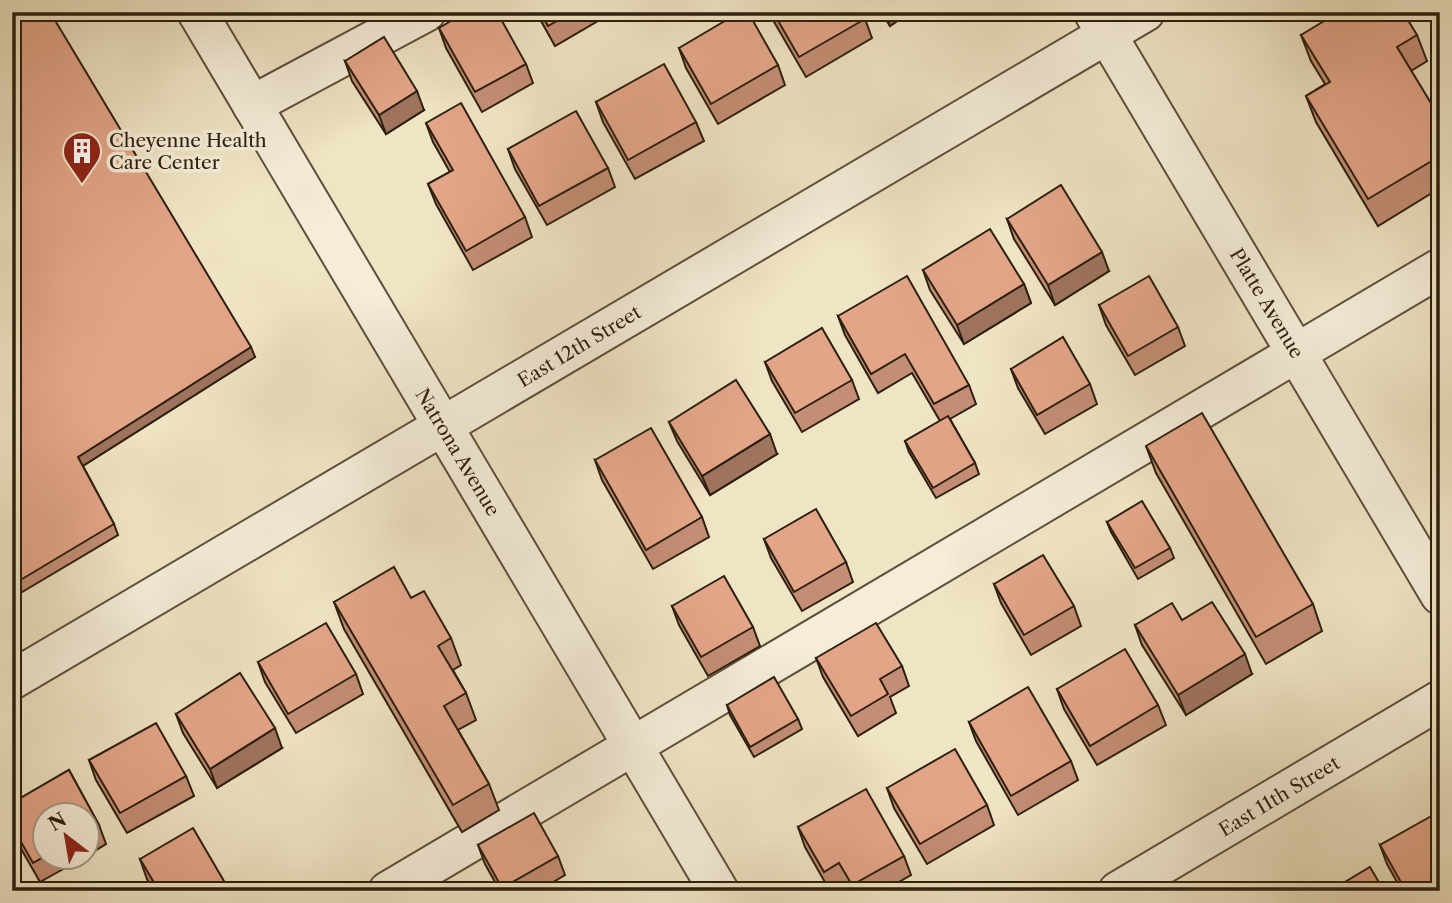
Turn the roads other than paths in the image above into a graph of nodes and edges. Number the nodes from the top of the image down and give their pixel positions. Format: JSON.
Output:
{"nodes":[{"id":1,"x":197,"y":12,"type":"edge"},
{"id":2,"x":1145,"y":12,"type":"edge"},
{"id":3,"x":418,"y":14,"type":"edge"},
{"id":4,"x":1100,"y":23,"type":"edge"},
{"id":5,"x":252,"y":105,"type":"junction"},
{"id":6,"x":1440,"y":268,"type":"edge"},
{"id":7,"x":1296,"y":353,"type":"junction"},
{"id":8,"x":443,"y":426,"type":"junction"},
{"id":9,"x":1440,"y":595,"type":"edge"},
{"id":10,"x":12,"y":680,"type":"edge"},
{"id":11,"x":1440,"y":700,"type":"edge"},
{"id":12,"x":633,"y":746,"type":"junction"},
{"id":13,"x":388,"y":891,"type":"edge"},
{"id":14,"x":719,"y":891,"type":"edge"},
{"id":15,"x":1118,"y":891,"type":"edge"}],
"edges":[{"from":1,"to":5,"type":"street","name":"Natrona Avenue"},
{"from":2,"to":4,"type":"street","name":"East 12th Street"},
{"from":3,"to":5,"type":"street"},
{"from":4,"to":7,"type":"street","name":"Platte Avenue"},
{"from":4,"to":8,"type":"street","name":"East 12th Street"},
{"from":5,"to":8,"type":"street","name":"Natrona Avenue"},
{"from":6,"to":7,"type":"street"},
{"from":7,"to":9,"type":"street","name":"Platte Avenue"},
{"from":7,"to":12,"type":"street"},
{"from":8,"to":10,"type":"street","name":"East 12th Street"},
{"from":8,"to":12,"type":"street","name":"Natrona Avenue"},
{"from":11,"to":15,"type":"street","name":"East 11th Street"},
{"from":12,"to":13,"type":"street"},
{"from":12,"to":14,"type":"street","name":"Natrona Avenue"}]}
